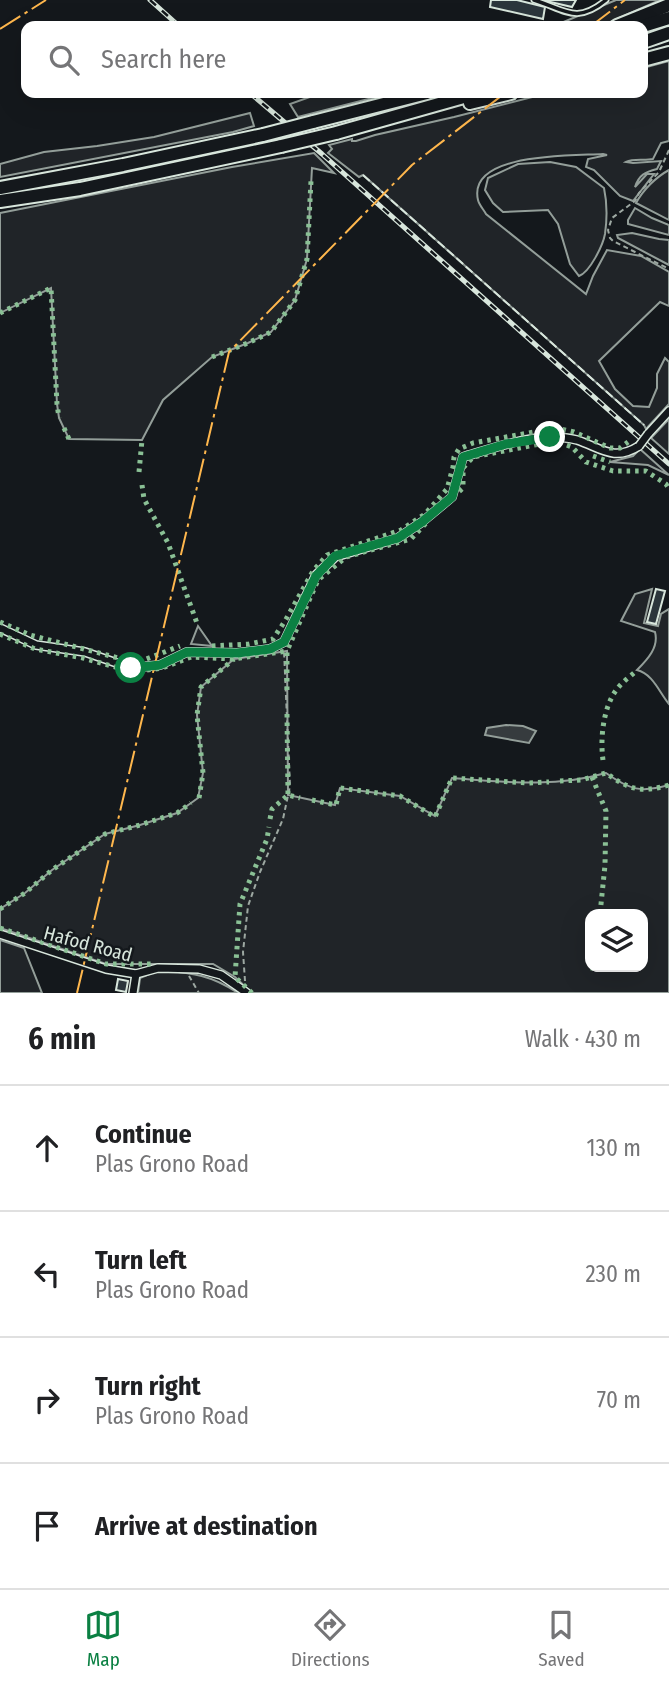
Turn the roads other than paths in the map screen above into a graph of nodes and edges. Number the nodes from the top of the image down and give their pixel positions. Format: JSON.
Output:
{"nodes":[{"id":1,"x":534,"y":0,"type":"edge"},
{"id":2,"x":607,"y":0,"type":"edge"},
{"id":3,"x":669,"y":5,"type":"edge"},
{"id":4,"x":669,"y":18,"type":"edge"},
{"id":5,"x":629,"y":21,"type":"edge"},
{"id":6,"x":648,"y":24,"type":"edge"},
{"id":7,"x":669,"y":33,"type":"edge"},
{"id":8,"x":648,"y":40,"type":"edge"},
{"id":9,"x":669,"y":53,"type":"edge"},
{"id":10,"x":648,"y":59,"type":"edge"},
{"id":11,"x":407,"y":98,"type":"edge"},
{"id":12,"x":461,"y":98,"type":"edge"},
{"id":13,"x":490,"y":98,"type":"edge"},
{"id":14,"x":392,"y":118,"type":"junction"},
{"id":15,"x":0,"y":188,"type":"edge"},
{"id":16,"x":0,"y":201,"type":"edge"},
{"id":17,"x":669,"y":411,"type":"edge"},
{"id":18,"x":0,"y":628,"type":"edge"},
{"id":19,"x":0,"y":934,"type":"edge"},
{"id":20,"x":136,"y":974,"type":"junction"},
{"id":21,"x":132,"y":993,"type":"edge"},
{"id":22,"x":246,"y":993,"type":"edge"}],
"edges":[{"from":1,"to":2,"type":"lane"},
{"from":3,"to":5,"type":"highway"},
{"from":4,"to":6,"type":"highway"},
{"from":7,"to":8,"type":"highway"},
{"from":9,"to":10,"type":"highway"},
{"from":11,"to":15,"type":"highway","bridge":true},
{"from":12,"to":14,"type":"highway"},
{"from":13,"to":14,"type":"highway"},
{"from":14,"to":16,"type":"highway","bridge":true},
{"from":17,"to":18,"type":"street","bridge":true},
{"from":19,"to":20,"type":"street","name":"Hafod Road"},
{"from":20,"to":21,"type":"street"},
{"from":20,"to":22,"type":"street","name":"Hafod Road"}]}
